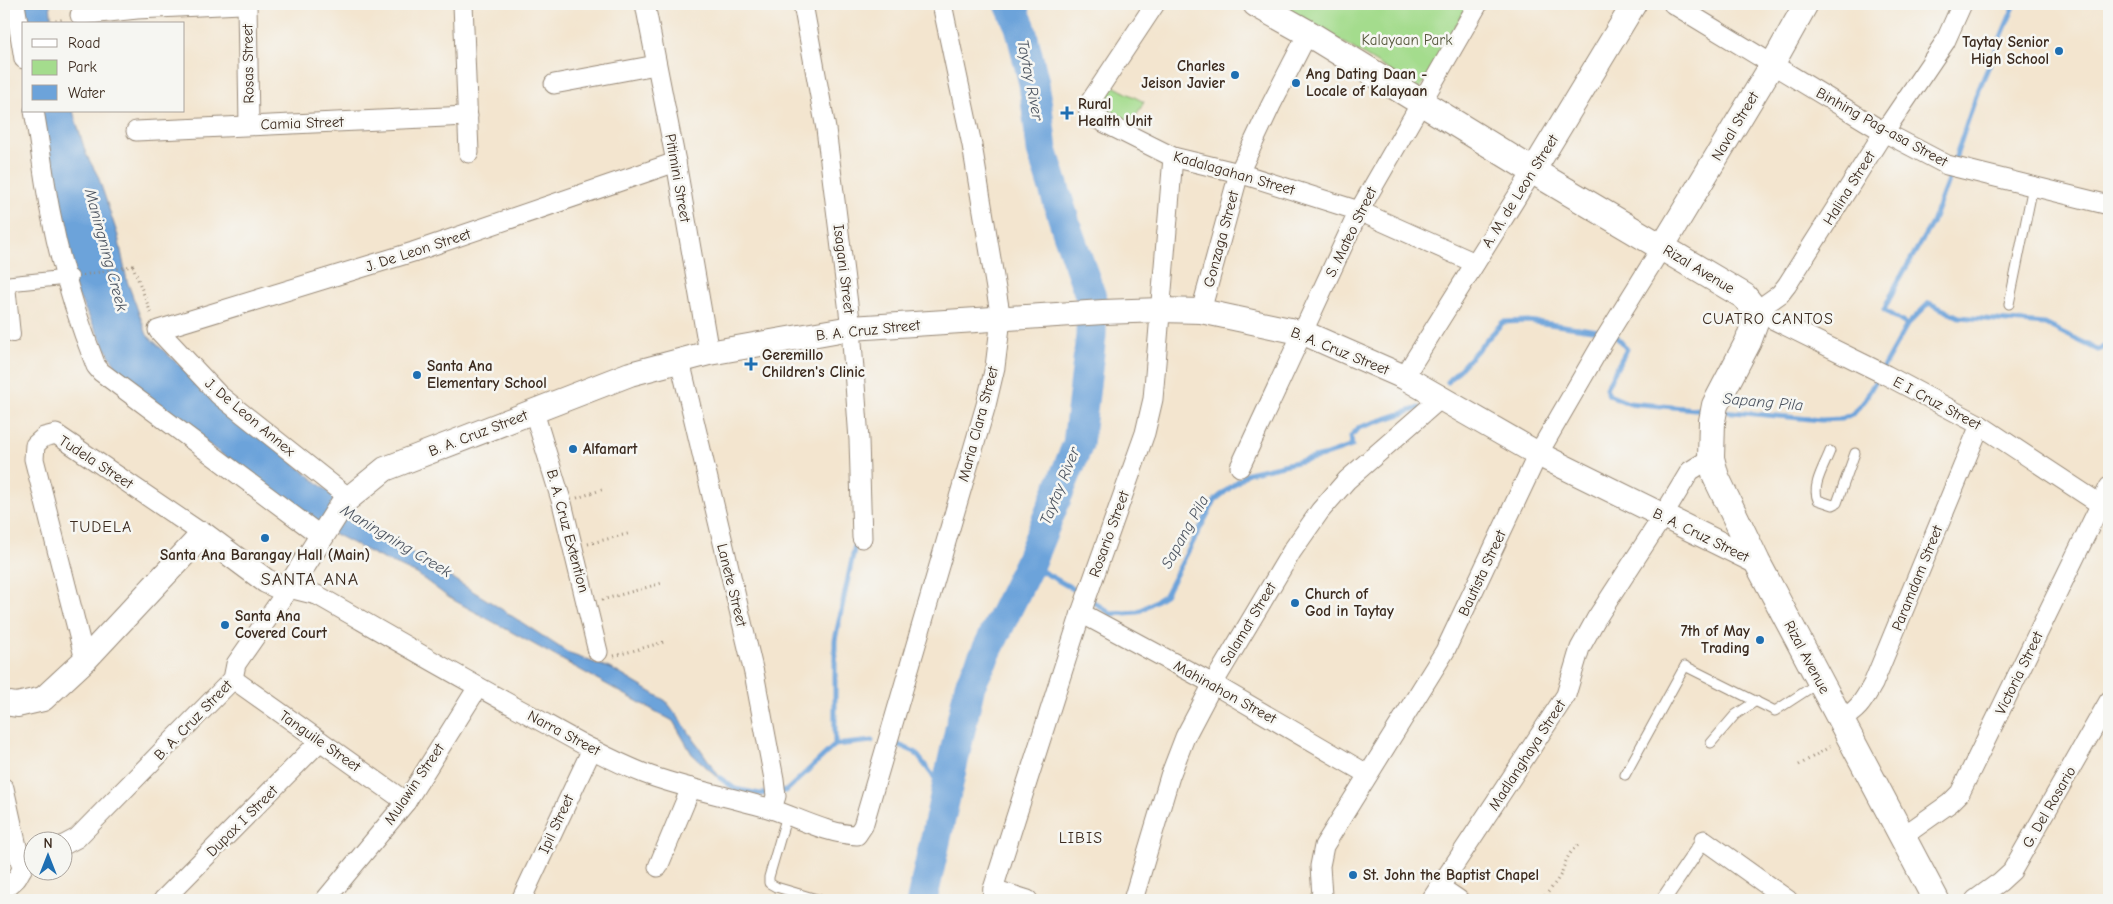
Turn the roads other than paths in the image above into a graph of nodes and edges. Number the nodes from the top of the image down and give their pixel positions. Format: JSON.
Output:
{"nodes":[{"id":1,"x":15,"y":4,"type":"edge"},
{"id":2,"x":241,"y":4,"type":"edge"},
{"id":3,"x":247,"y":4,"type":"edge"},
{"id":4,"x":464,"y":4,"type":"edge"},
{"id":5,"x":645,"y":4,"type":"edge"},
{"id":6,"x":803,"y":4,"type":"edge"},
{"id":7,"x":942,"y":4,"type":"edge"},
{"id":8,"x":1155,"y":4,"type":"edge"},
{"id":9,"x":1478,"y":4,"type":"edge"},
{"id":10,"x":1634,"y":4,"type":"edge"},
{"id":11,"x":1673,"y":4,"type":"edge"},
{"id":12,"x":1806,"y":4,"type":"edge"},
{"id":13,"x":1962,"y":4,"type":"edge"},
{"id":14,"x":1270,"y":7,"type":"edge"},
{"id":15,"x":80,"y":14,"type":"dead end"},
{"id":16,"x":1308,"y":33,"type":"junction"},
{"id":17,"x":22,"y":50,"type":"edge"},
{"id":18,"x":656,"y":65,"type":"junction"},
{"id":19,"x":1772,"y":65,"type":"junction"},
{"id":20,"x":554,"y":84,"type":"dead end"},
{"id":21,"x":1421,"y":103,"type":"junction"},
{"id":22,"x":34,"y":112,"type":"edge"},
{"id":23,"x":468,"y":116,"type":"junction"},
{"id":24,"x":249,"y":125,"type":"junction"},
{"id":25,"x":136,"y":131,"type":"dead end"},
{"id":26,"x":1884,"y":132,"type":"junction"},
{"id":27,"x":469,"y":153,"type":"dead end"},
{"id":28,"x":1173,"y":157,"type":"junction"},
{"id":29,"x":676,"y":162,"type":"junction"},
{"id":30,"x":1533,"y":171,"type":"junction"},
{"id":31,"x":1239,"y":173,"type":"junction"},
{"id":32,"x":2033,"y":186,"type":"junction"},
{"id":33,"x":2109,"y":205,"type":"edge"},
{"id":34,"x":1359,"y":211,"type":"junction"},
{"id":35,"x":1662,"y":247,"type":"junction"},
{"id":36,"x":1475,"y":263,"type":"junction"},
{"id":37,"x":68,"y":278,"type":"junction"},
{"id":38,"x":6,"y":284,"type":"edge"},
{"id":39,"x":2009,"y":304,"type":"dead end"},
{"id":40,"x":1161,"y":310,"type":"junction"},
{"id":41,"x":1201,"y":311,"type":"junction"},
{"id":42,"x":1756,"y":311,"type":"junction"},
{"id":43,"x":1001,"y":319,"type":"junction"},
{"id":44,"x":851,"y":328,"type":"junction"},
{"id":45,"x":158,"y":330,"type":"joint"},
{"id":46,"x":1304,"y":333,"type":"junction"},
{"id":47,"x":13,"y":335,"type":"dead end"},
{"id":48,"x":709,"y":353,"type":"junction"},
{"id":49,"x":680,"y":361,"type":"junction"},
{"id":50,"x":1404,"y":377,"type":"junction"},
{"id":51,"x":1442,"y":398,"type":"junction"},
{"id":52,"x":534,"y":412,"type":"junction"},
{"id":53,"x":1980,"y":425,"type":"junction"},
{"id":54,"x":1830,"y":451,"type":"dead end"},
{"id":55,"x":1855,"y":453,"type":"dead end"},
{"id":56,"x":1538,"y":454,"type":"junction"},
{"id":57,"x":1711,"y":458,"type":"junction"},
{"id":58,"x":1240,"y":467,"type":"dead end"},
{"id":59,"x":2109,"y":487,"type":"edge"},
{"id":60,"x":346,"y":500,"type":"junction"},
{"id":61,"x":2105,"y":507,"type":"edge"},
{"id":62,"x":1664,"y":516,"type":"junction"},
{"id":63,"x":203,"y":534,"type":"junction"},
{"id":64,"x":324,"y":535,"type":"junction"},
{"id":65,"x":862,"y":538,"type":"dead end"},
{"id":66,"x":1757,"y":562,"type":"junction"},
{"id":67,"x":290,"y":588,"type":"junction"},
{"id":68,"x":1084,"y":605,"type":"junction"},
{"id":69,"x":598,"y":652,"type":"road end"},
{"id":70,"x":84,"y":660,"type":"junction"},
{"id":71,"x":233,"y":679,"type":"junction"},
{"id":72,"x":1820,"y":682,"type":"junction"},
{"id":73,"x":1213,"y":684,"type":"junction"},
{"id":74,"x":478,"y":687,"type":"junction"},
{"id":75,"x":1756,"y":701,"type":"junction"},
{"id":76,"x":2109,"y":701,"type":"edge"},
{"id":77,"x":4,"y":703,"type":"edge"},
{"id":78,"x":1844,"y":728,"type":"junction"},
{"id":79,"x":320,"y":741,"type":"junction"},
{"id":80,"x":1711,"y":743,"type":"dead end"},
{"id":81,"x":592,"y":748,"type":"junction"},
{"id":82,"x":1367,"y":774,"type":"junction"},
{"id":83,"x":1626,"y":775,"type":"dead end"},
{"id":84,"x":4,"y":788,"type":"edge"},
{"id":85,"x":691,"y":788,"type":"junction"},
{"id":86,"x":777,"y":800,"type":"junction"},
{"id":87,"x":406,"y":802,"type":"junction"},
{"id":88,"x":858,"y":835,"type":"joint"},
{"id":89,"x":1902,"y":837,"type":"junction"},
{"id":90,"x":1704,"y":840,"type":"joint"},
{"id":91,"x":72,"y":841,"type":"edge"},
{"id":92,"x":22,"y":849,"type":"edge"},
{"id":93,"x":658,"y":867,"type":"dead end"},
{"id":94,"x":22,"y":872,"type":"edge"},
{"id":95,"x":4,"y":890,"type":"edge"},
{"id":96,"x":1435,"y":893,"type":"edge"},
{"id":97,"x":992,"y":895,"type":"edge"},
{"id":98,"x":1322,"y":899,"type":"edge"},
{"id":99,"x":163,"y":900,"type":"edge"},
{"id":100,"x":325,"y":900,"type":"edge"},
{"id":101,"x":521,"y":900,"type":"edge"},
{"id":102,"x":820,"y":900,"type":"edge"},
{"id":103,"x":1028,"y":900,"type":"edge"},
{"id":104,"x":1133,"y":900,"type":"edge"},
{"id":105,"x":1460,"y":900,"type":"edge"},
{"id":106,"x":1663,"y":900,"type":"edge"},
{"id":107,"x":1788,"y":900,"type":"edge"},
{"id":108,"x":1936,"y":900,"type":"edge"},
{"id":109,"x":1975,"y":900,"type":"edge"}],
"edges":[{"from":1,"to":17,"type":"street"},
{"from":2,"to":15,"type":"street"},
{"from":3,"to":24,"type":"street","name":"Rosas Street"},
{"from":4,"to":23,"type":"street"},
{"from":5,"to":18,"type":"street","name":"Pitimini Street"},
{"from":6,"to":44,"type":"street","name":"Isagani Street"},
{"from":7,"to":43,"type":"street","name":"Maria Clara Street"},
{"from":8,"to":28,"type":"street","name":"Kadalagahan Street"},
{"from":9,"to":21,"type":"street","name":"S. Mateo Street"},
{"from":10,"to":30,"type":"street","name":"A. M. de Leon Street"},
{"from":11,"to":19,"type":"street","name":"Binhing Pag-asa Street"},
{"from":12,"to":19,"type":"street","name":"Naval Street"},
{"from":13,"to":26,"type":"street","name":"Halina Street"},
{"from":14,"to":16,"type":"main road","name":"Rizal Avenue"},
{"from":16,"to":21,"type":"main road","name":"Rizal Avenue"},
{"from":16,"to":31,"type":"street","name":"Gonzaga Street"},
{"from":18,"to":20,"type":"street"},
{"from":18,"to":29,"type":"street","name":"Pitimini Street"},
{"from":19,"to":26,"type":"street","name":"Binhing Pag-asa Street"},
{"from":19,"to":35,"type":"street","name":"Naval Street"},
{"from":21,"to":30,"type":"main road","name":"Rizal Avenue"},
{"from":21,"to":34,"type":"street","name":"S. Mateo Street"},
{"from":22,"to":37,"type":"street"},
{"from":23,"to":24,"type":"street","name":"Camia Street"},
{"from":23,"to":27,"type":"street"},
{"from":24,"to":25,"type":"street","name":"Camia Street"},
{"from":26,"to":32,"type":"street","name":"Binhing Pag-asa Street"},
{"from":26,"to":42,"type":"street","name":"Halina Street"},
{"from":28,"to":31,"type":"street","name":"Kadalagahan Street"},
{"from":28,"to":40,"type":"street","name":"Rosario Street"},
{"from":29,"to":45,"type":"street","name":"J. De Leon Street"},
{"from":29,"to":48,"type":"street","name":"Pitimini Street"},
{"from":30,"to":35,"type":"main road","name":"Rizal Avenue"},
{"from":30,"to":36,"type":"street","name":"A. M. de Leon Street"},
{"from":31,"to":34,"type":"street","name":"Kadalagahan Street"},
{"from":31,"to":41,"type":"street","name":"Gonzaga Street"},
{"from":32,"to":33,"type":"street","name":"Binhing Pag-asa Street"},
{"from":32,"to":39,"type":"lane"},
{"from":34,"to":36,"type":"street","name":"Kadalagahan Street"},
{"from":34,"to":46,"type":"street","name":"S. Mateo Street"},
{"from":35,"to":42,"type":"main road","name":"Rizal Avenue"},
{"from":35,"to":56,"type":"street","name":"Bautista Street"},
{"from":36,"to":50,"type":"street","name":"A. M. de Leon Street"},
{"from":37,"to":38,"type":"street"},
{"from":37,"to":64,"type":"street"},
{"from":38,"to":47,"type":"street"},
{"from":40,"to":41,"type":"street","name":"B. A. Cruz Street"},
{"from":40,"to":43,"type":"street","name":"B. A. Cruz Street"},
{"from":40,"to":68,"type":"street","name":"Rosario Street"},
{"from":41,"to":46,"type":"street","name":"B. A. Cruz Street"},
{"from":42,"to":53,"type":"street","name":"E I Cruz Street"},
{"from":42,"to":57,"type":"main road","name":"Rizal Avenue"},
{"from":43,"to":44,"type":"street","name":"B. A. Cruz Street"},
{"from":43,"to":88,"type":"street","name":"Maria Clara Street"},
{"from":44,"to":48,"type":"street","name":"B. A. Cruz Street"},
{"from":44,"to":65,"type":"street","name":"Isagani Street"},
{"from":45,"to":60,"type":"street","name":"J. De Leon Annex"},
{"from":46,"to":50,"type":"street","name":"B. A. Cruz Street"},
{"from":46,"to":58,"type":"street","name":"S. Mateo Street"},
{"from":48,"to":49,"type":"street","name":"B. A. Cruz Street"},
{"from":49,"to":52,"type":"street","name":"B. A. Cruz Street"},
{"from":49,"to":86,"type":"street","name":"Lanete Street"},
{"from":50,"to":51,"type":"street","name":"B. A. Cruz Street"},
{"from":51,"to":56,"type":"street","name":"B. A. Cruz Street"},
{"from":51,"to":73,"type":"street","name":"Salamat Street"},
{"from":52,"to":60,"type":"street","name":"B. A. Cruz Street"},
{"from":52,"to":69,"type":"street","name":"B. A. Cruz Extention"},
{"from":53,"to":61,"type":"street","name":"E I Cruz Street"},
{"from":53,"to":78,"type":"street","name":"Paramdam Street"},
{"from":54,"to":55,"type":"lane"},
{"from":56,"to":62,"type":"street","name":"B. A. Cruz Street"},
{"from":56,"to":82,"type":"street","name":"Bautista Street"},
{"from":57,"to":62,"type":"street","name":"Madlanghaya Street"},
{"from":57,"to":66,"type":"main road","name":"Rizal Avenue"},
{"from":59,"to":61,"type":"street","name":"Victoria Street"},
{"from":60,"to":64,"type":"street","name":"B. A. Cruz Street"},
{"from":61,"to":89,"type":"street","name":"Victoria Street"},
{"from":62,"to":66,"type":"street","name":"B. A. Cruz Street"},
{"from":62,"to":96,"type":"street","name":"Madlanghaya Street"},
{"from":63,"to":67,"type":"street","name":"Tudela Street"},
{"from":63,"to":70,"type":"street"},
{"from":63,"to":70,"type":"street","name":"Tudela Street"},
{"from":64,"to":67,"type":"street","name":"B. A. Cruz Street"},
{"from":66,"to":72,"type":"main road","name":"Rizal Avenue"},
{"from":67,"to":71,"type":"street","name":"B. A. Cruz Street"},
{"from":67,"to":74,"type":"street","name":"Narra Street"},
{"from":68,"to":73,"type":"street","name":"Mahinahon Street"},
{"from":68,"to":97,"type":"street","name":"Rosario Street"},
{"from":70,"to":77,"type":"street"},
{"from":71,"to":79,"type":"street","name":"Tanguile Street"},
{"from":71,"to":91,"type":"street","name":"B. A. Cruz Street"},
{"from":72,"to":75,"type":"lane"},
{"from":72,"to":78,"type":"main road","name":"Rizal Avenue"},
{"from":73,"to":82,"type":"street","name":"Mahinahon Street"},
{"from":73,"to":104,"type":"street","name":"Salamat Street"},
{"from":74,"to":81,"type":"street","name":"Narra Street"},
{"from":74,"to":87,"type":"street","name":"Mulawin Street"},
{"from":75,"to":80,"type":"lane"},
{"from":75,"to":83,"type":"lane"},
{"from":76,"to":109,"type":"street","name":"G. Del Rosario"},
{"from":78,"to":89,"type":"main road","name":"Rizal Avenue"},
{"from":79,"to":87,"type":"street","name":"Tanguile Street"},
{"from":79,"to":99,"type":"street","name":"Dupax I Street"},
{"from":81,"to":85,"type":"street","name":"Narra Street"},
{"from":81,"to":101,"type":"street","name":"Ipil Street"},
{"from":82,"to":98,"type":"street","name":"Bautista Street"},
{"from":84,"to":92,"type":"street"},
{"from":85,"to":86,"type":"street","name":"Narra Street"},
{"from":85,"to":93,"type":"street"},
{"from":86,"to":88,"type":"street","name":"Narra Street"},
{"from":86,"to":102,"type":"lane"},
{"from":87,"to":100,"type":"street","name":"Mulawin Street"},
{"from":89,"to":108,"type":"main road","name":"Rizal Avenue"},
{"from":90,"to":106,"type":"street"},
{"from":90,"to":107,"type":"street"},
{"from":94,"to":95,"type":"street"},
{"from":96,"to":105,"type":"street"},
{"from":97,"to":103,"type":"street"}]}
